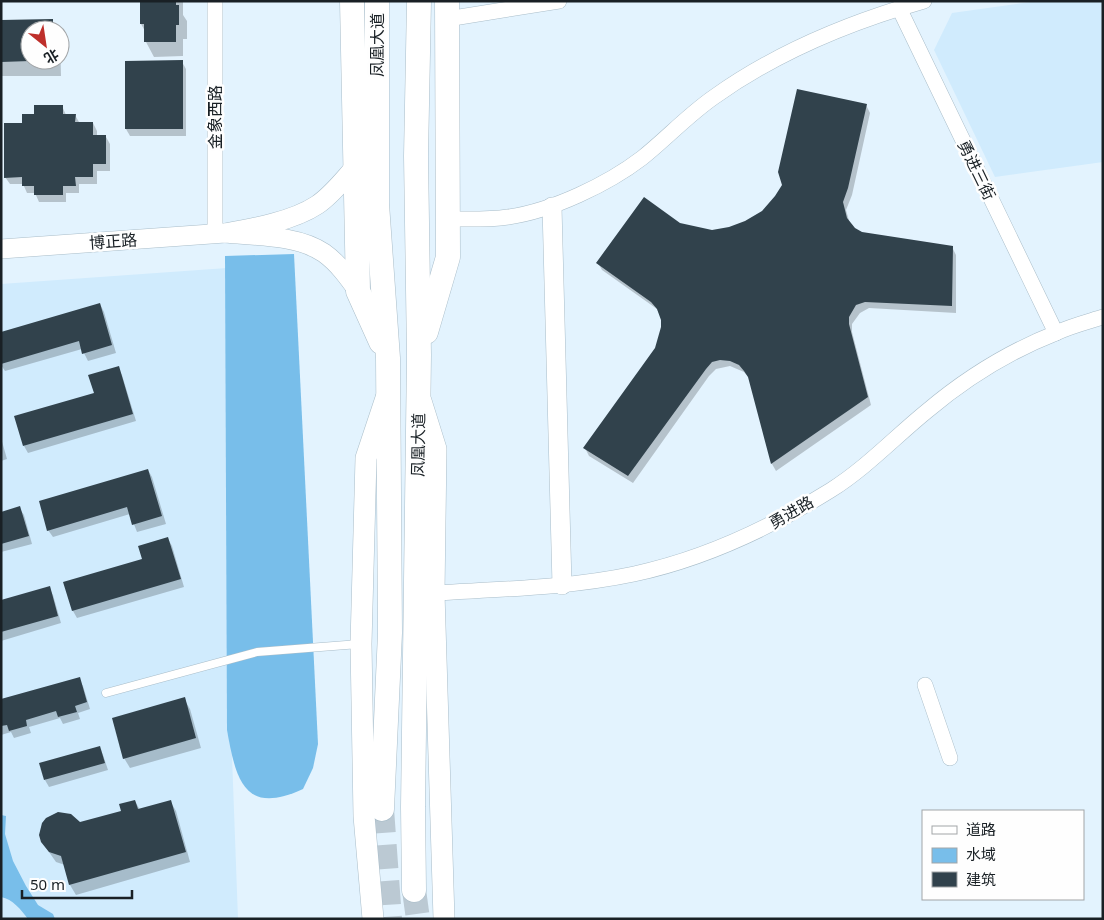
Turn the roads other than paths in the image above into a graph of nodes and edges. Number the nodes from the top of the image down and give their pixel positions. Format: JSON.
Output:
{"nodes":[{"id":1,"x":215,"y":1,"type":"edge"},
{"id":2,"x":352,"y":1,"type":"edge"},
{"id":3,"x":377,"y":1,"type":"edge"},
{"id":4,"x":420,"y":1,"type":"edge"},
{"id":5,"x":559,"y":1,"type":"edge"},
{"id":6,"x":924,"y":1,"type":"edge"},
{"id":7,"x":899,"y":8,"type":"junction"},
{"id":8,"x":447,"y":10,"type":"edge"},
{"id":9,"x":355,"y":167,"type":"junction"},
{"id":10,"x":552,"y":206,"type":"junction"},
{"id":11,"x":448,"y":220,"type":"junction"},
{"id":12,"x":220,"y":233,"type":"junction"},
{"id":13,"x":1,"y":249,"type":"edge"},
{"id":14,"x":358,"y":291,"type":"junction"},
{"id":15,"x":1103,"y":317,"type":"edge"},
{"id":16,"x":1056,"y":333,"type":"junction"},
{"id":17,"x":419,"y":355,"type":"junction"},
{"id":18,"x":388,"y":358,"type":"junction"},
{"id":19,"x":388,"y":390,"type":"junction"},
{"id":20,"x":418,"y":391,"type":"junction"},
{"id":21,"x":562,"y":585,"type":"junction"},
{"id":22,"x":434,"y":593,"type":"junction"},
{"id":23,"x":362,"y":644,"type":"junction"},
{"id":24,"x":925,"y":685,"type":"dead end"},
{"id":25,"x":106,"y":693,"type":"dead end"},
{"id":26,"x":950,"y":758,"type":"dead end"},
{"id":27,"x":382,"y":809,"type":"tunnel mouth"},
{"id":28,"x":414,"y":890,"type":"tunnel mouth"},
{"id":29,"x":373,"y":919,"type":"edge"},
{"id":30,"x":444,"y":919,"type":"edge"}],
"edges":[{"from":1,"to":12,"type":"street","name":"金象西路"},
{"from":2,"to":9,"type":"main road"},
{"from":3,"to":18,"type":"main road","name":"凤凰大道"},
{"from":4,"to":17,"type":"main road","name":"凤凰大道"},
{"from":5,"to":8,"type":"street"},
{"from":6,"to":7,"type":"street"},
{"from":7,"to":10,"type":"street"},
{"from":7,"to":16,"type":"street","name":"勇进三街"},
{"from":8,"to":11,"type":"main road"},
{"from":9,"to":12,"type":"street"},
{"from":9,"to":14,"type":"main road"},
{"from":10,"to":11,"type":"street"},
{"from":10,"to":21,"type":"street"},
{"from":11,"to":17,"type":"main road"},
{"from":12,"to":13,"type":"street","name":"博正路"},
{"from":12,"to":14,"type":"street"},
{"from":14,"to":18,"type":"main road"},
{"from":15,"to":16,"type":"street","name":"勇进路"},
{"from":16,"to":21,"type":"street","name":"勇进路"},
{"from":17,"to":20,"type":"main road","name":"凤凰大道"},
{"from":18,"to":19,"type":"main road","name":"凤凰大道"},
{"from":19,"to":23,"type":"main road"},
{"from":19,"to":27,"type":"main road","name":"凤凰大道"},
{"from":20,"to":22,"type":"main road"},
{"from":20,"to":28,"type":"main road","name":"凤凰大道"},
{"from":21,"to":22,"type":"street","name":"勇进路"},
{"from":22,"to":30,"type":"main road"},
{"from":23,"to":25,"type":"lane"},
{"from":23,"to":29,"type":"main road"},
{"from":24,"to":26,"type":"street"}]}
